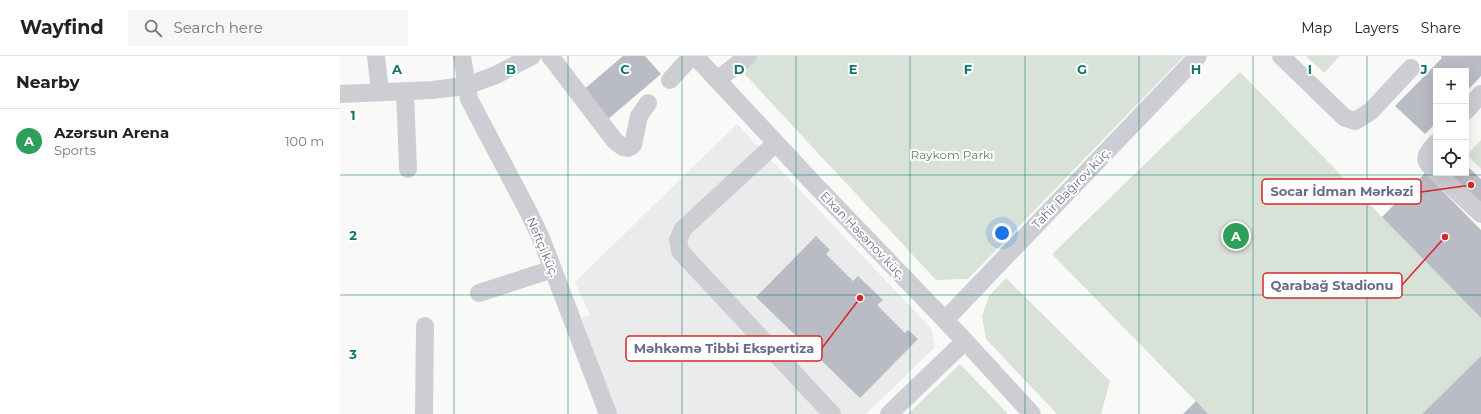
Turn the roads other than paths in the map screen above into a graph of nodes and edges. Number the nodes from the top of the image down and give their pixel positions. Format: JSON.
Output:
{"nodes":[{"id":1,"x":376,"y":56,"type":"edge"},
{"id":2,"x":462,"y":56,"type":"edge"},
{"id":3,"x":532,"y":56,"type":"edge"},
{"id":4,"x":550,"y":56,"type":"edge"},
{"id":5,"x":693,"y":56,"type":"edge"},
{"id":6,"x":748,"y":56,"type":"edge"},
{"id":7,"x":1198,"y":56,"type":"edge"},
{"id":8,"x":1281,"y":56,"type":"edge"},
{"id":9,"x":1411,"y":68,"type":"dead end"},
{"id":10,"x":670,"y":80,"type":"dead end"},
{"id":11,"x":717,"y":80,"type":"junction"},
{"id":12,"x":466,"y":86,"type":"junction"},
{"id":13,"x":405,"y":91,"type":"junction"},
{"id":14,"x":380,"y":92,"type":"junction"},
{"id":15,"x":340,"y":94,"type":"edge"},
{"id":16,"x":1481,"y":94,"type":"edge"},
{"id":17,"x":648,"y":103,"type":"dead end"},
{"id":18,"x":1469,"y":108,"type":"edge"},
{"id":19,"x":776,"y":143,"type":"junction"},
{"id":20,"x":1433,"y":146,"type":"edge"},
{"id":21,"x":408,"y":169,"type":"dead end"},
{"id":22,"x":1433,"y":169,"type":"edge"},
{"id":23,"x":1441,"y":176,"type":"edge"},
{"id":24,"x":1481,"y":214,"type":"edge"},
{"id":25,"x":553,"y":269,"type":"junction"},
{"id":26,"x":480,"y":293,"type":"dead end"},
{"id":27,"x":945,"y":320,"type":"junction"},
{"id":28,"x":425,"y":326,"type":"dead end"},
{"id":29,"x":965,"y":341,"type":"junction"},
{"id":30,"x":424,"y":414,"type":"edge"},
{"id":31,"x":608,"y":414,"type":"edge"},
{"id":32,"x":832,"y":414,"type":"edge"},
{"id":33,"x":889,"y":414,"type":"edge"},
{"id":34,"x":1032,"y":414,"type":"edge"}],
"edges":[{"from":1,"to":14,"type":"street"},
{"from":2,"to":12,"type":"street","name":"Neftçi küç."},
{"from":3,"to":12,"type":"street"},
{"from":4,"to":17,"type":"street"},
{"from":5,"to":10,"type":"street"},
{"from":5,"to":11,"type":"street","name":"Elxan Həsənov küç."},
{"from":6,"to":11,"type":"street"},
{"from":7,"to":27,"type":"street","name":"Tahir Bağırov küç."},
{"from":8,"to":9,"type":"street"},
{"from":11,"to":19,"type":"street","name":"Elxan Həsənov küç."},
{"from":12,"to":13,"type":"street"},
{"from":12,"to":25,"type":"street","name":"Neftçi küç."},
{"from":13,"to":14,"type":"street"},
{"from":13,"to":21,"type":"street"},
{"from":14,"to":15,"type":"street"},
{"from":16,"to":18,"type":"street"},
{"from":19,"to":27,"type":"street","name":"Elxan Həsənov küç."},
{"from":19,"to":32,"type":"street"},
{"from":20,"to":22,"type":"street"},
{"from":23,"to":24,"type":"street"},
{"from":25,"to":26,"type":"street"},
{"from":25,"to":31,"type":"street","name":"Neftçi küç."},
{"from":27,"to":29,"type":"street","name":"Elxan Həsənov küç."},
{"from":28,"to":30,"type":"street"},
{"from":29,"to":33,"type":"street"},
{"from":29,"to":34,"type":"street","name":"Elxan Həsənov küç."}]}
